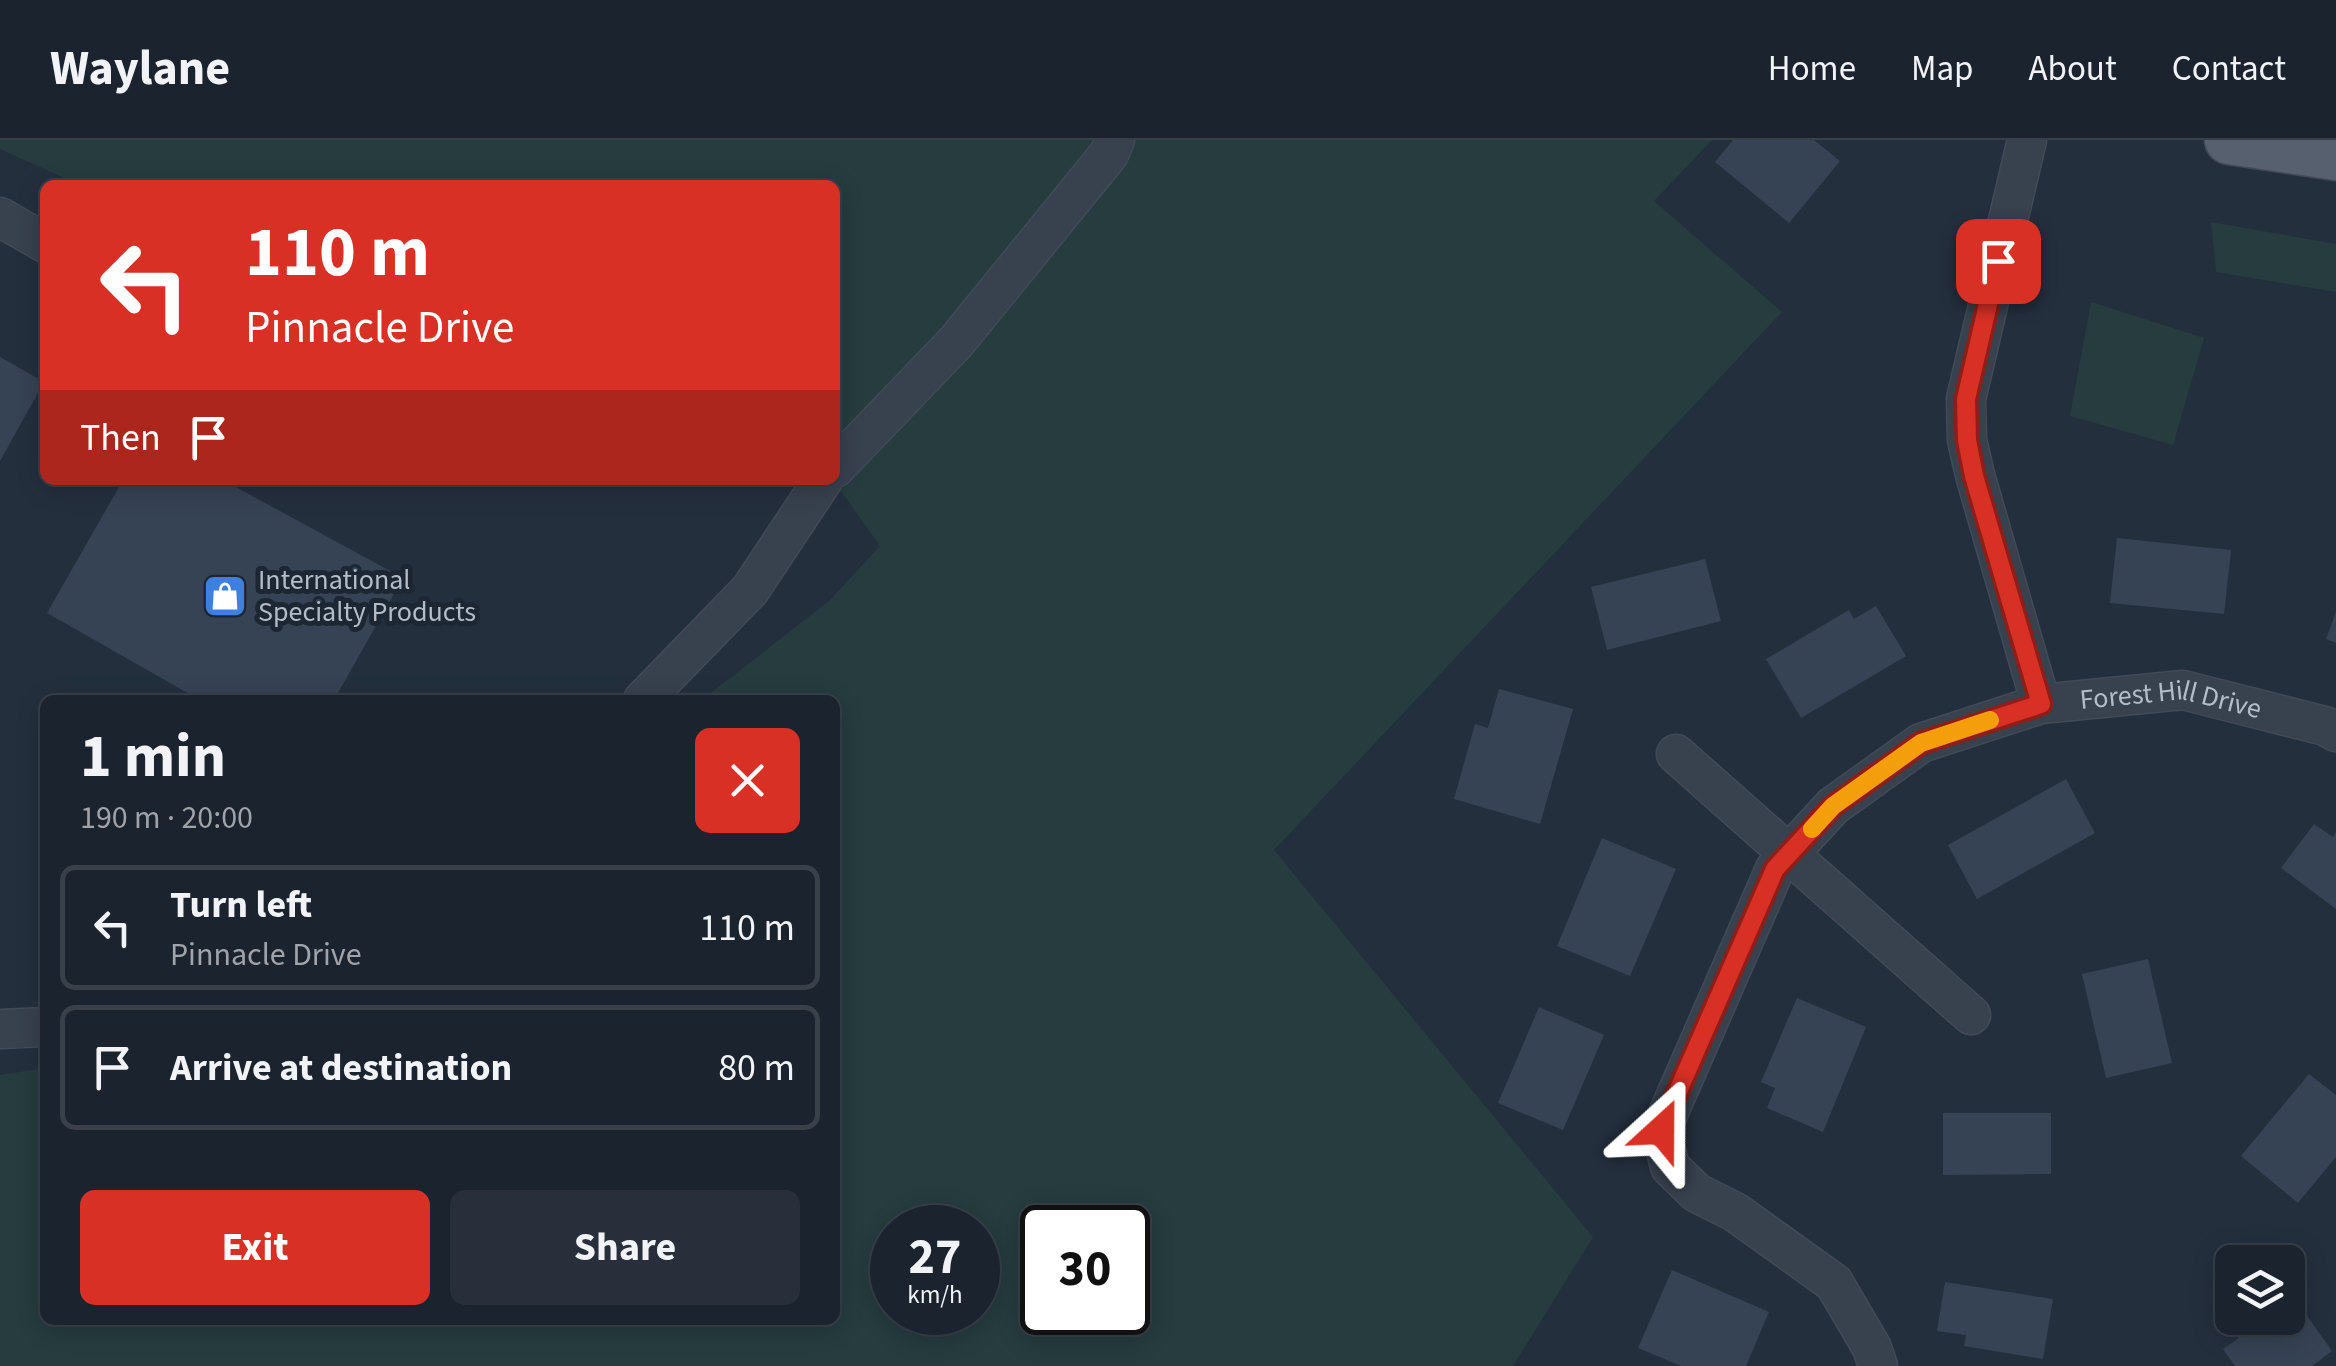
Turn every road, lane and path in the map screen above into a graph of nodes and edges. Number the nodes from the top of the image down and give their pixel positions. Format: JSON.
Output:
{"nodes":[{"id":1,"x":1115,"y":140,"type":"edge"},
{"id":2,"x":2027,"y":140,"type":"edge"},
{"id":3,"x":2229,"y":140,"type":"edge"},
{"id":4,"x":2336,"y":156,"type":"edge"},
{"id":5,"x":0,"y":217,"type":"edge"},
{"id":6,"x":40,"y":239,"type":"edge"},
{"id":7,"x":840,"y":457,"type":"edge"},
{"id":8,"x":815,"y":485,"type":"edge"},
{"id":9,"x":648,"y":695,"type":"edge"},
{"id":10,"x":2041,"y":704,"type":"junction"},
{"id":11,"x":2336,"y":732,"type":"edge"},
{"id":12,"x":1676,"y":754,"type":"dead end"},
{"id":13,"x":1789,"y":853,"type":"junction"},
{"id":14,"x":1971,"y":1015,"type":"dead end"},
{"id":15,"x":40,"y":1028,"type":"edge"},
{"id":16,"x":0,"y":1029,"type":"edge"},
{"id":17,"x":1878,"y":1366,"type":"edge"}],
"edges":[{"from":1,"to":7,"type":"street"},
{"from":2,"to":10,"type":"street"},
{"from":3,"to":4,"type":"main road"},
{"from":5,"to":6,"type":"street"},
{"from":8,"to":9,"type":"street"},
{"from":10,"to":11,"type":"street","name":"Forest Hill Drive"},
{"from":10,"to":13,"type":"street","name":"Forest Hill Drive"},
{"from":12,"to":13,"type":"street"},
{"from":13,"to":14,"type":"street"},
{"from":13,"to":17,"type":"street","name":"Forest Hill Drive"},
{"from":15,"to":16,"type":"street"}]}
